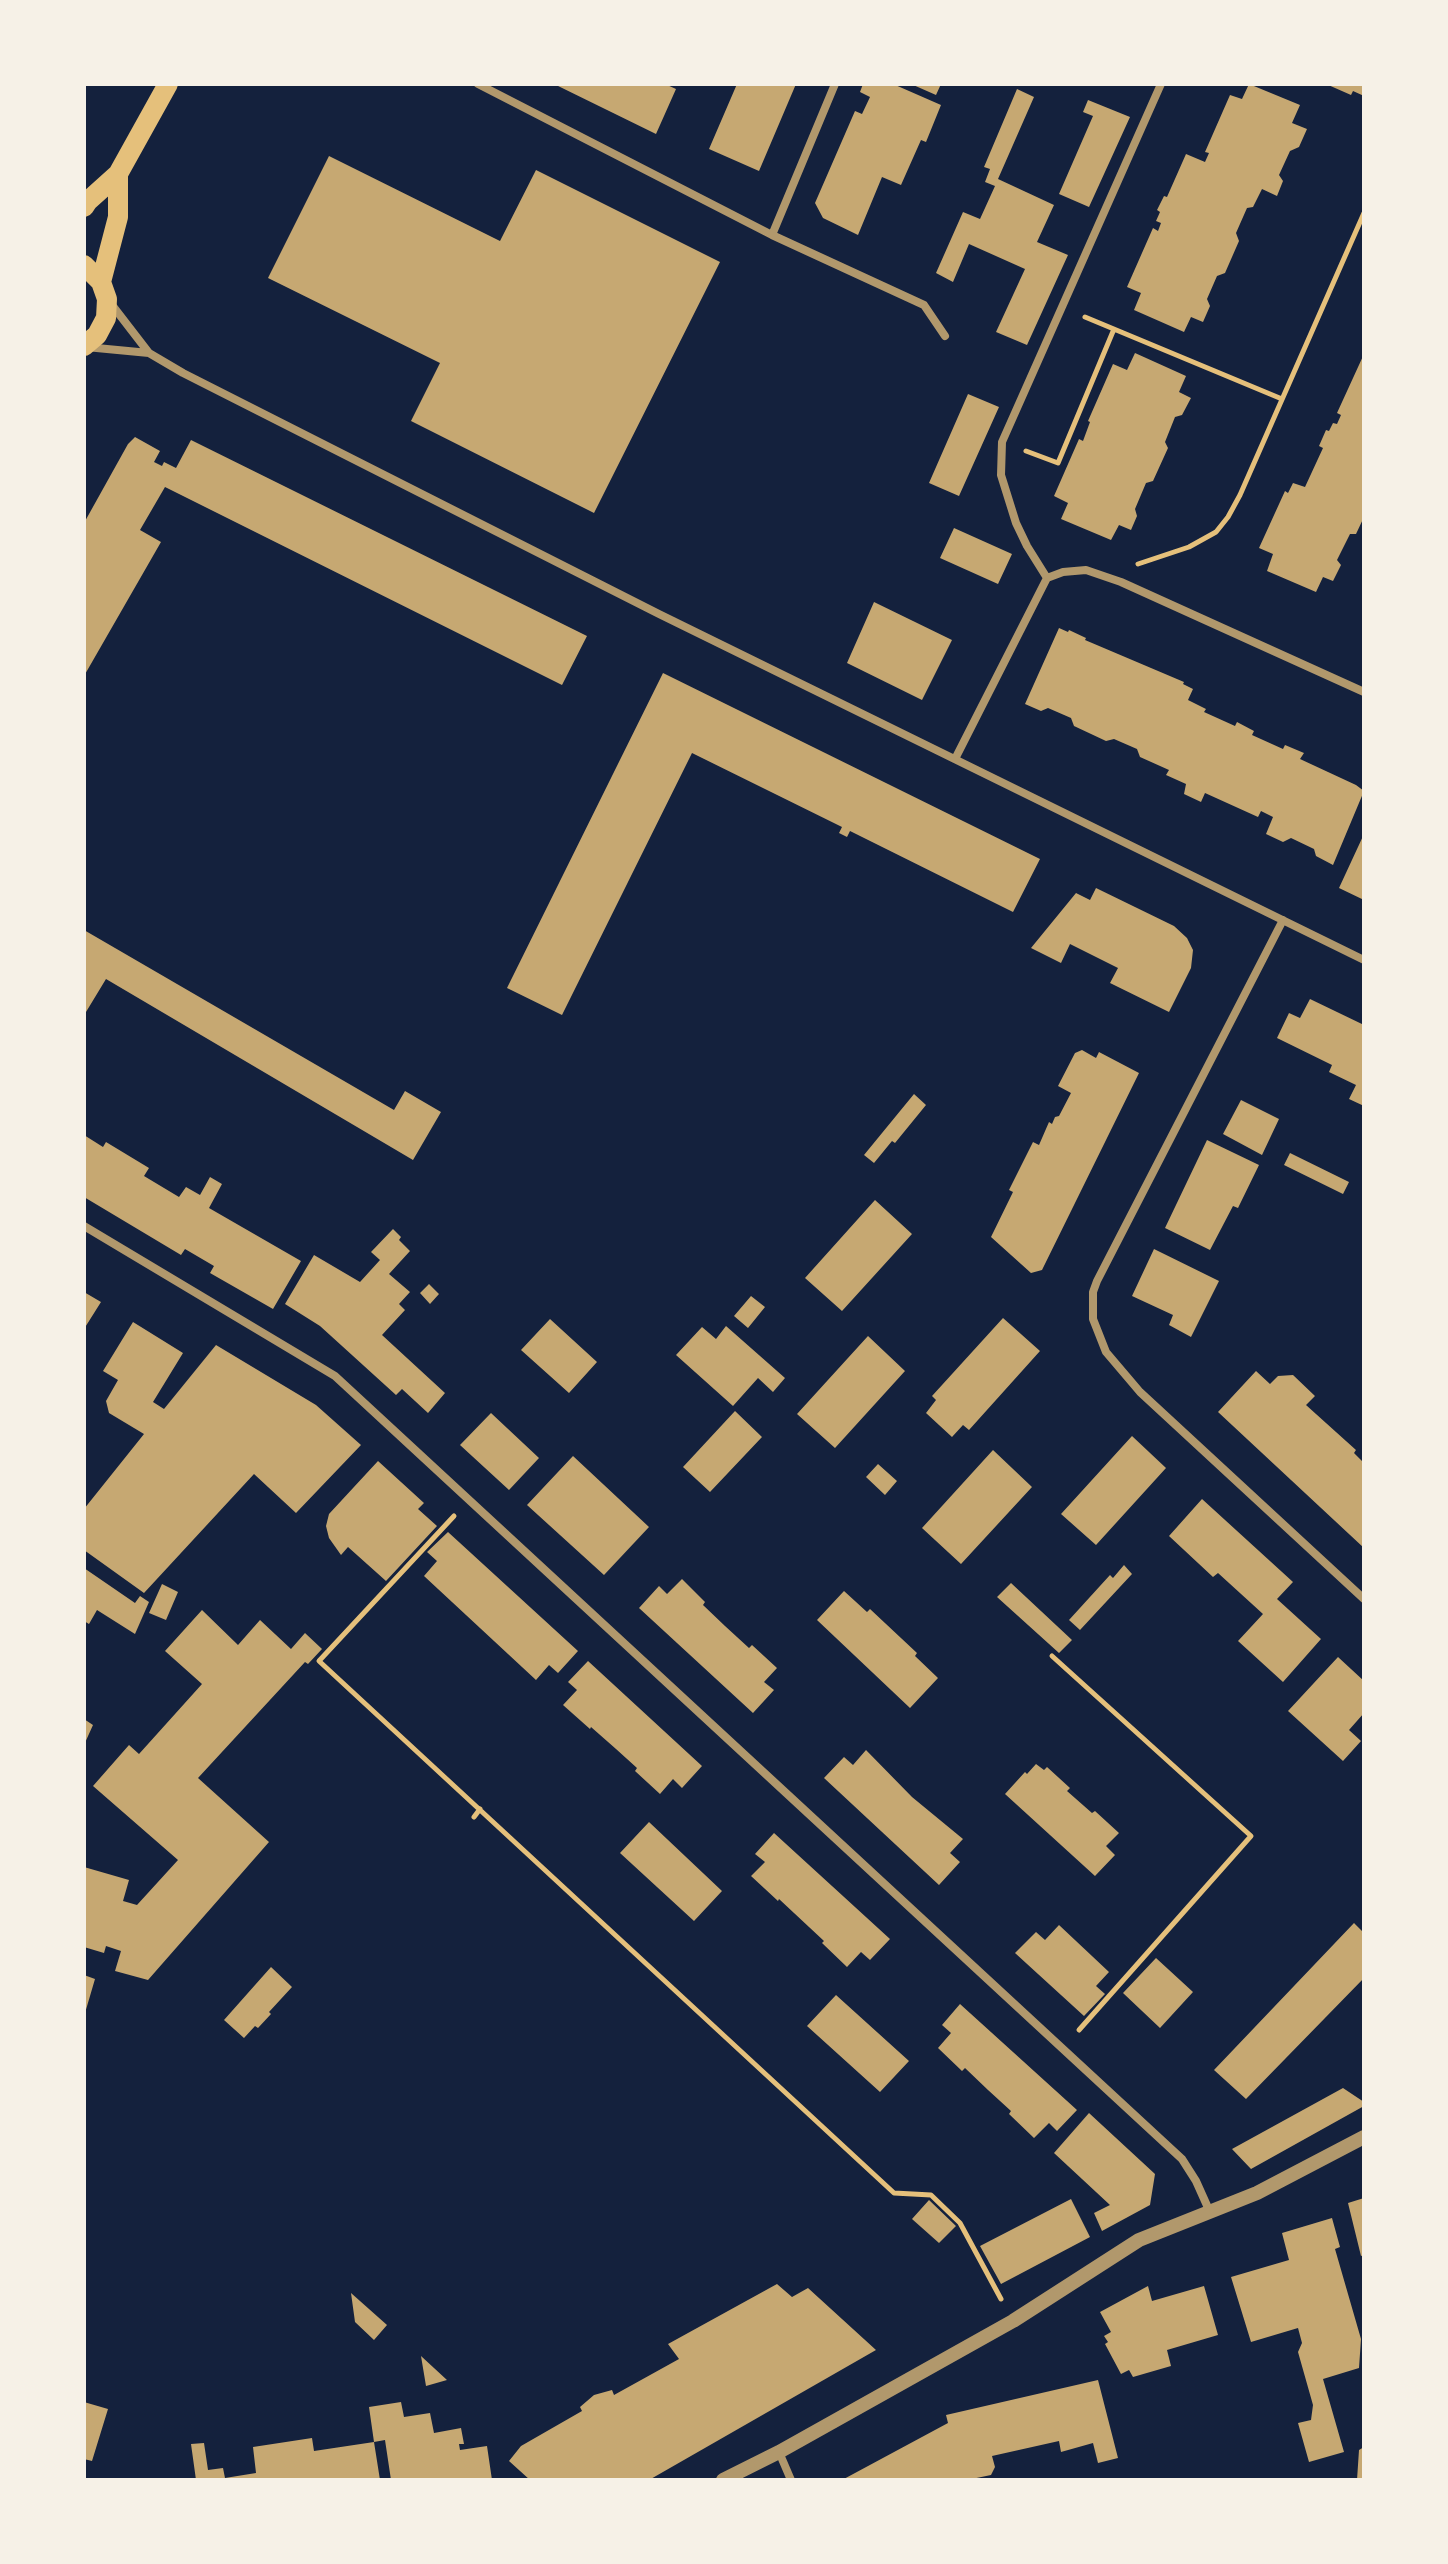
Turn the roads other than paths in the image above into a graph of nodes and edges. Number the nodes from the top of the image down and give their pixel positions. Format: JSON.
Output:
{"nodes":[{"id":1,"x":168,"y":84,"type":"edge"},
{"id":2,"x":478,"y":84,"type":"edge"},
{"id":3,"x":835,"y":84,"type":"edge"},
{"id":4,"x":1161,"y":84,"type":"edge"},
{"id":5,"x":118,"y":174,"type":"junction"},
{"id":6,"x":84,"y":207,"type":"edge"},
{"id":7,"x":772,"y":235,"type":"junction"},
{"id":8,"x":84,"y":265,"type":"edge"},
{"id":9,"x":104,"y":290,"type":"junction"},
{"id":10,"x":945,"y":336,"type":"dead end"},
{"id":11,"x":84,"y":346,"type":"edge"},
{"id":12,"x":149,"y":353,"type":"junction"},
{"id":13,"x":1047,"y":578,"type":"junction"},
{"id":14,"x":1364,"y":692,"type":"edge"},
{"id":15,"x":955,"y":759,"type":"junction"},
{"id":16,"x":1283,"y":920,"type":"junction"},
{"id":17,"x":1364,"y":960,"type":"edge"},
{"id":18,"x":84,"y":1226,"type":"edge"},
{"id":19,"x":1364,"y":1599,"type":"edge"},
{"id":20,"x":1364,"y":2137,"type":"edge"},
{"id":21,"x":1209,"y":2210,"type":"junction"},
{"id":22,"x":779,"y":2452,"type":"junction"},
{"id":23,"x":723,"y":2480,"type":"edge"},
{"id":24,"x":791,"y":2480,"type":"edge"}],
"edges":[{"from":1,"to":5,"type":"main road"},
{"from":2,"to":7,"type":"street"},
{"from":3,"to":7,"type":"street"},
{"from":4,"to":13,"type":"street"},
{"from":5,"to":6,"type":"main road"},
{"from":5,"to":9,"type":"main road"},
{"from":7,"to":10,"type":"street"},
{"from":8,"to":9,"type":"main road"},
{"from":9,"to":11,"type":"main road"},
{"from":9,"to":12,"type":"street"},
{"from":11,"to":12,"type":"street"},
{"from":12,"to":15,"type":"street"},
{"from":13,"to":14,"type":"street"},
{"from":13,"to":15,"type":"street"},
{"from":15,"to":16,"type":"street"},
{"from":16,"to":17,"type":"street"},
{"from":16,"to":19,"type":"street"},
{"from":18,"to":21,"type":"street"},
{"from":20,"to":21,"type":"street"},
{"from":21,"to":22,"type":"street"},
{"from":22,"to":23,"type":"street"},
{"from":22,"to":24,"type":"street"}]}
